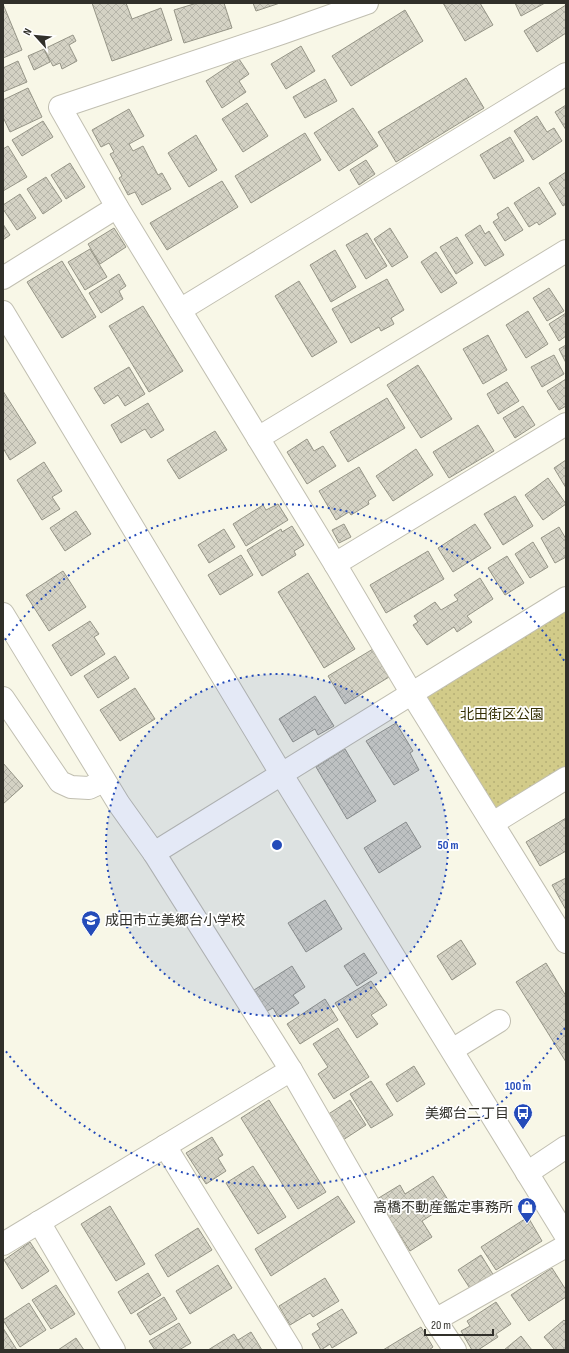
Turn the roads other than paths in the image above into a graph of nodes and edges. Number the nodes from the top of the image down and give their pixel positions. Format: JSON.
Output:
{"nodes":[{"id":1,"x":367,"y":3,"type":"edge"},
{"id":2,"x":566,"y":74,"type":"edge"},
{"id":3,"x":117,"y":207,"type":"junction"},
{"id":4,"x":566,"y":251,"type":"edge"},
{"id":5,"x":3,"y":278,"type":"edge"},
{"id":6,"x":180,"y":310,"type":"junction"},
{"id":7,"x":3,"y":312,"type":"edge"},
{"id":8,"x":566,"y":424,"type":"edge"},
{"id":9,"x":258,"y":438,"type":"junction"},
{"id":10,"x":335,"y":564,"type":"junction"},
{"id":11,"x":566,"y":598,"type":"edge"},
{"id":12,"x":3,"y":614,"type":"edge"},
{"id":13,"x":412,"y":694,"type":"junction"},
{"id":14,"x":3,"y":698,"type":"edge"},
{"id":15,"x":282,"y":775,"type":"junction"},
{"id":16,"x":566,"y":778,"type":"edge"},
{"id":17,"x":104,"y":781,"type":"junction"},
{"id":18,"x":493,"y":822,"type":"junction"},
{"id":19,"x":154,"y":853,"type":"junction"},
{"id":20,"x":566,"y":942,"type":"edge"},
{"id":21,"x":500,"y":1021,"type":"dead end"},
{"id":22,"x":452,"y":1050,"type":"junction"},
{"id":23,"x":291,"y":1070,"type":"junction"},
{"id":24,"x":165,"y":1146,"type":"junction"},
{"id":25,"x":566,"y":1147,"type":"edge"},
{"id":26,"x":527,"y":1173,"type":"junction"},
{"id":27,"x":39,"y":1222,"type":"junction"},
{"id":28,"x":566,"y":1236,"type":"edge"},
{"id":29,"x":3,"y":1244,"type":"edge"},
{"id":30,"x":566,"y":1246,"type":"edge"},
{"id":31,"x":435,"y":1320,"type":"junction"},
{"id":32,"x":114,"y":1350,"type":"edge"},
{"id":33,"x":291,"y":1350,"type":"edge"},
{"id":34,"x":455,"y":1350,"type":"edge"}],
"edges":[{"from":1,"to":3,"type":"street"},
{"from":2,"to":6,"type":"street"},
{"from":3,"to":5,"type":"street"},
{"from":3,"to":6,"type":"street"},
{"from":4,"to":9,"type":"street"},
{"from":6,"to":9,"type":"street"},
{"from":7,"to":15,"type":"street"},
{"from":8,"to":10,"type":"street"},
{"from":9,"to":10,"type":"street"},
{"from":10,"to":13,"type":"street"},
{"from":11,"to":13,"type":"street"},
{"from":12,"to":17,"type":"street"},
{"from":13,"to":15,"type":"street"},
{"from":13,"to":18,"type":"street"},
{"from":14,"to":17,"type":"street"},
{"from":15,"to":19,"type":"street"},
{"from":15,"to":22,"type":"street"},
{"from":16,"to":18,"type":"street"},
{"from":17,"to":19,"type":"street"},
{"from":18,"to":20,"type":"street"},
{"from":19,"to":23,"type":"street"},
{"from":21,"to":22,"type":"street"},
{"from":22,"to":26,"type":"street"},
{"from":23,"to":24,"type":"street"},
{"from":23,"to":31,"type":"street"},
{"from":24,"to":27,"type":"street"},
{"from":24,"to":33,"type":"street"},
{"from":25,"to":26,"type":"street"},
{"from":26,"to":28,"type":"street"},
{"from":27,"to":29,"type":"street"},
{"from":27,"to":32,"type":"street"},
{"from":30,"to":31,"type":"street"},
{"from":31,"to":34,"type":"street"}]}
